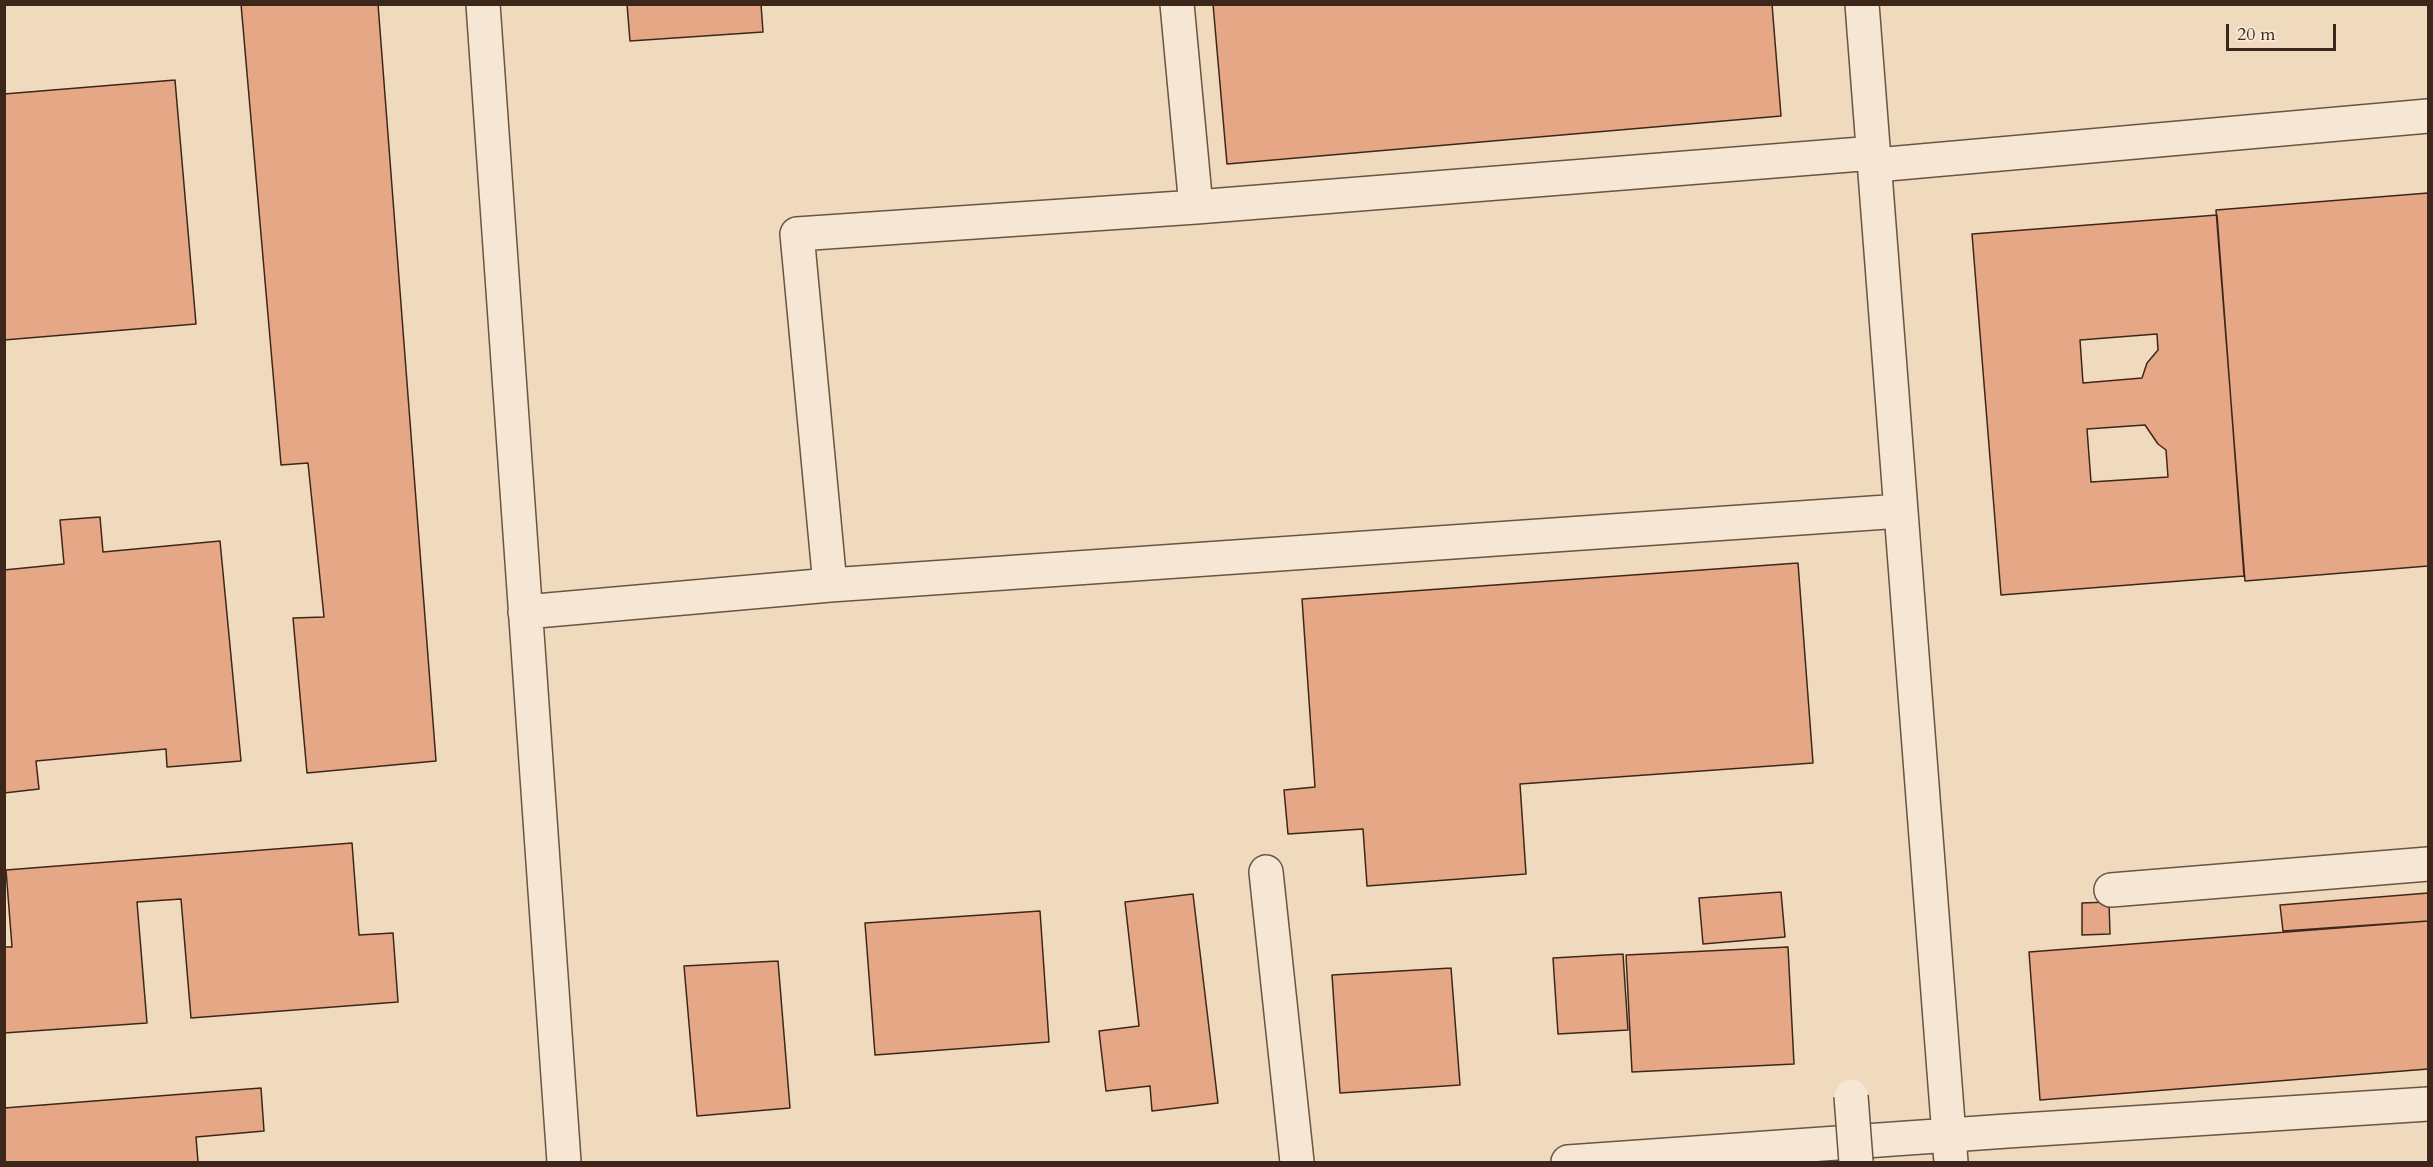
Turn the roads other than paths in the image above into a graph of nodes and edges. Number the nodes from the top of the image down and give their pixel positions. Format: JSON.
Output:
{"nodes":[{"id":1,"x":483,"y":4,"type":"edge"},
{"id":2,"x":1178,"y":4,"type":"edge"},
{"id":3,"x":1862,"y":4,"type":"edge"},
{"id":4,"x":2428,"y":116,"type":"edge"},
{"id":5,"x":1875,"y":159,"type":"junction"},
{"id":6,"x":1196,"y":207,"type":"junction"},
{"id":7,"x":1901,"y":511,"type":"junction"},
{"id":8,"x":830,"y":585,"type":"junction"},
{"id":9,"x":525,"y":612,"type":"junction"},
{"id":10,"x":2428,"y":864,"type":"edge"},
{"id":11,"x":1266,"y":872,"type":"dead end"},
{"id":12,"x":2111,"y":890,"type":"dead end"},
{"id":13,"x":1851,"y":1096,"type":"dead end"},
{"id":14,"x":2428,"y":1104,"type":"edge"},
{"id":15,"x":1950,"y":1149,"type":"edge"},
{"id":16,"x":564,"y":1162,"type":"edge"},
{"id":17,"x":1298,"y":1162,"type":"edge"},
{"id":18,"x":1568,"y":1162,"type":"edge"},
{"id":19,"x":1856,"y":1162,"type":"edge"}],
"edges":[{"from":1,"to":9,"type":"lane"},
{"from":2,"to":6,"type":"lane"},
{"from":3,"to":5,"type":"lane"},
{"from":4,"to":5,"type":"lane"},
{"from":5,"to":6,"type":"lane"},
{"from":5,"to":7,"type":"lane"},
{"from":6,"to":8,"type":"lane"},
{"from":7,"to":8,"type":"lane"},
{"from":7,"to":15,"type":"lane"},
{"from":8,"to":9,"type":"lane"},
{"from":9,"to":16,"type":"lane"},
{"from":10,"to":12,"type":"lane"},
{"from":11,"to":17,"type":"lane"},
{"from":13,"to":19,"type":"lane","bridge":true},
{"from":14,"to":15,"type":"lane"},
{"from":15,"to":18,"type":"lane"}]}
